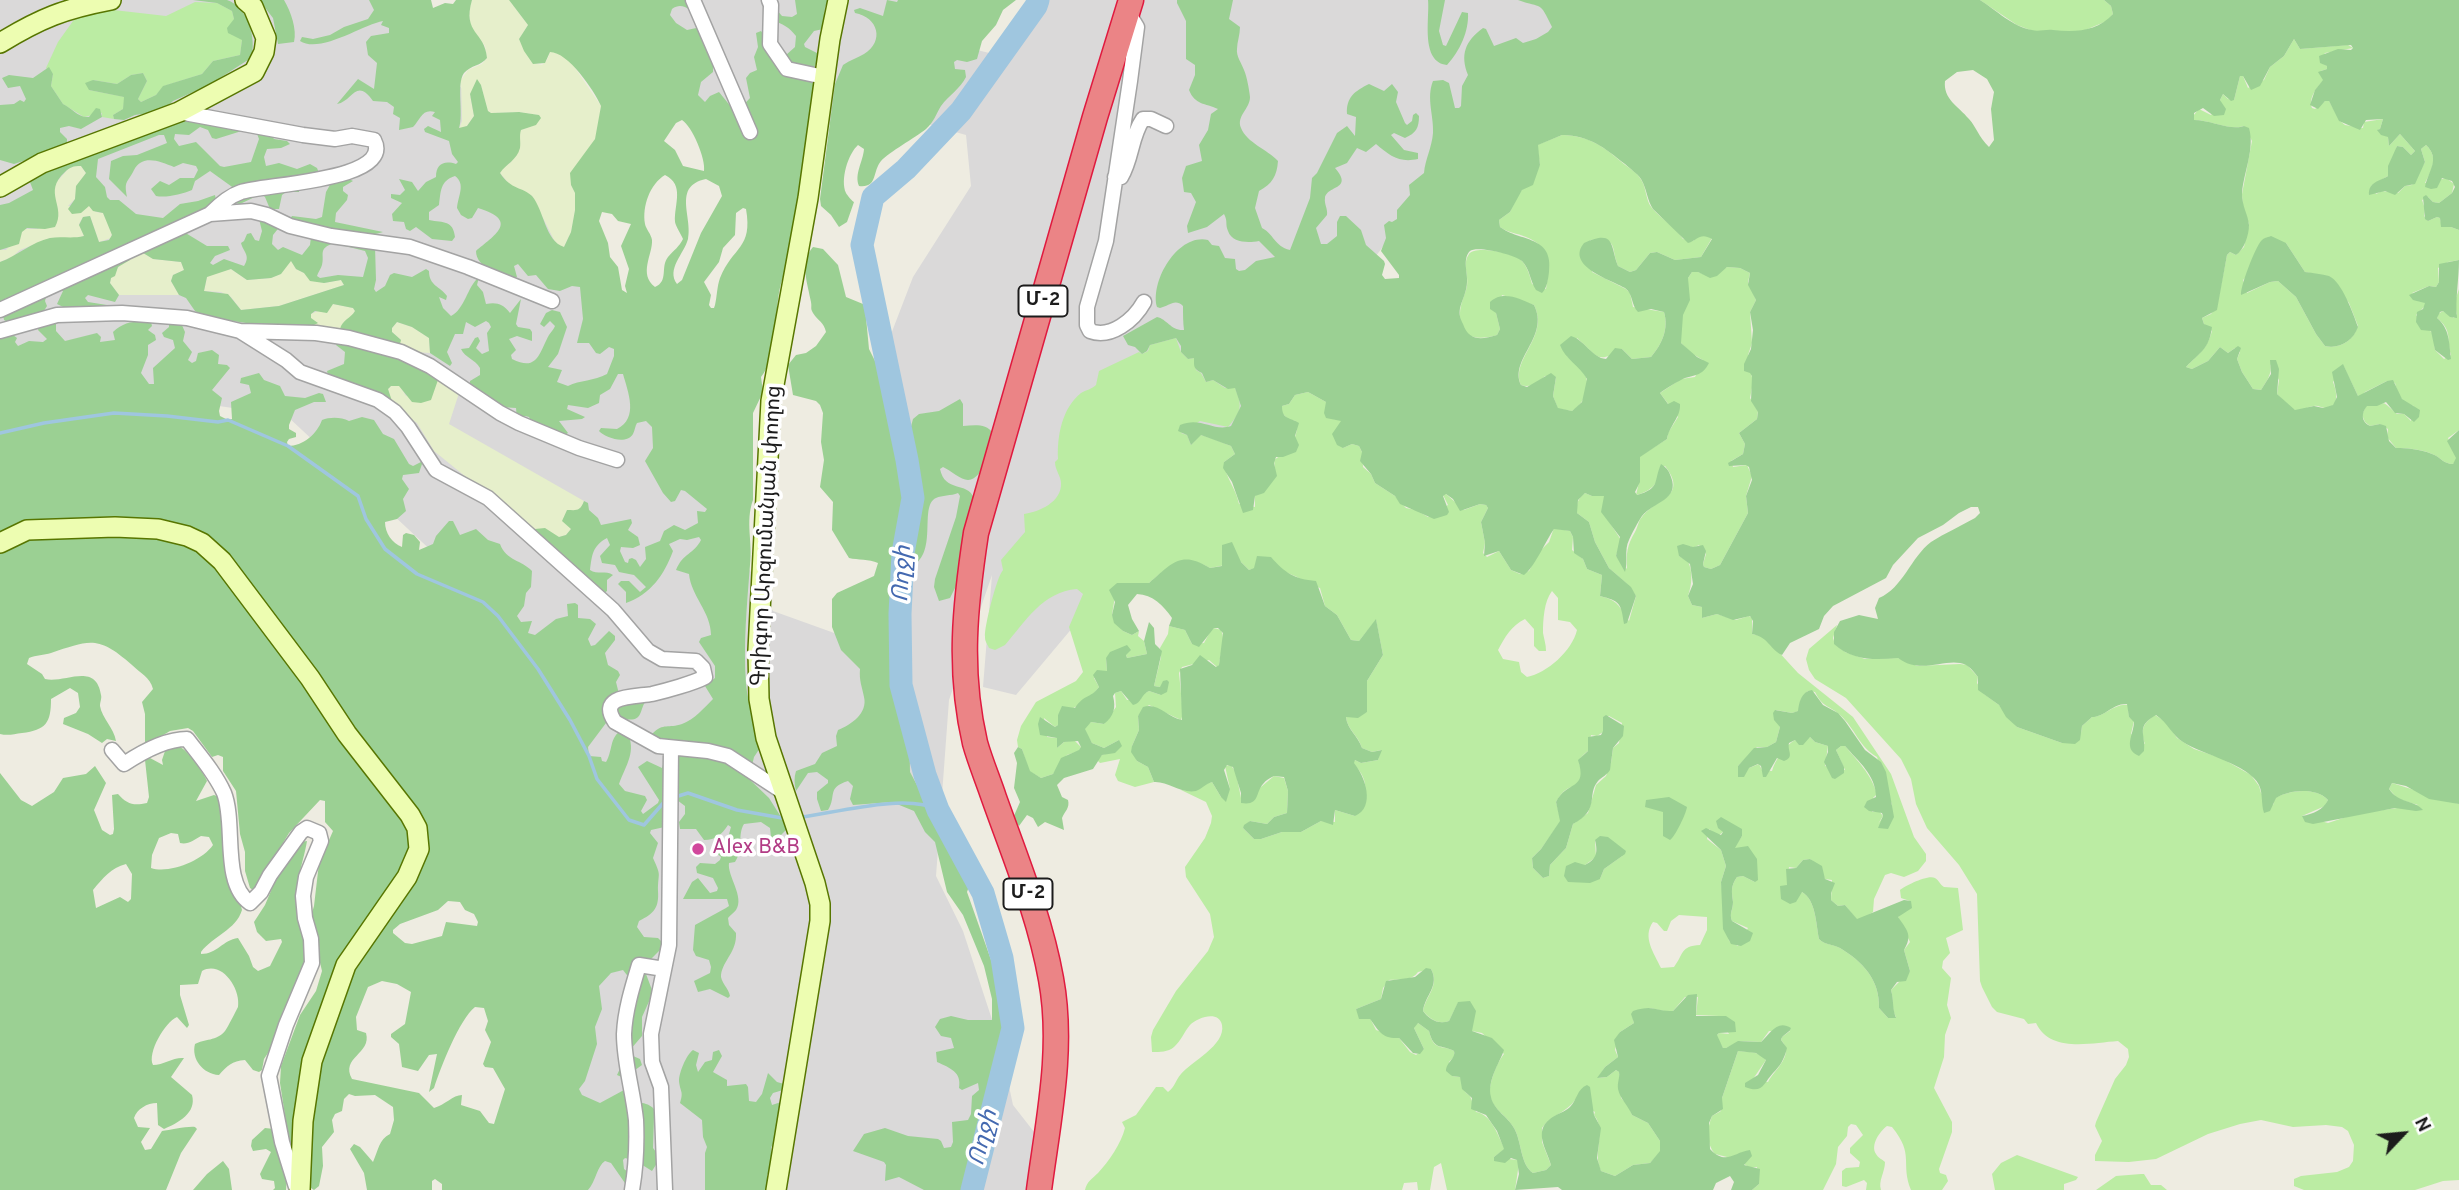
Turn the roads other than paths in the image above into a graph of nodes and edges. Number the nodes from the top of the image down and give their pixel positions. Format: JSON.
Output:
{"nodes":[{"id":1,"x":111,"y":0,"type":"edge"},
{"id":2,"x":245,"y":0,"type":"edge"},
{"id":3,"x":693,"y":0,"type":"edge"},
{"id":4,"x":769,"y":0,"type":"edge"},
{"id":5,"x":838,"y":0,"type":"edge"},
{"id":6,"x":1130,"y":6,"type":"edge"},
{"id":7,"x":0,"y":43,"type":"edge"},
{"id":8,"x":824,"y":77,"type":"junction"},
{"id":9,"x":179,"y":111,"type":"junction"},
{"id":10,"x":1166,"y":127,"type":"dead end"},
{"id":11,"x":750,"y":132,"type":"dead end"},
{"id":12,"x":1115,"y":177,"type":"junction"},
{"id":13,"x":0,"y":187,"type":"edge"},
{"id":14,"x":210,"y":214,"type":"junction"},
{"id":15,"x":552,"y":301,"type":"dead end"},
{"id":16,"x":1144,"y":303,"type":"dead end"},
{"id":17,"x":0,"y":310,"type":"edge"},
{"id":18,"x":0,"y":331,"type":"edge"},
{"id":19,"x":240,"y":331,"type":"junction"},
{"id":20,"x":617,"y":460,"type":"dead end"},
{"id":21,"x":0,"y":543,"type":"edge"},
{"id":22,"x":671,"y":748,"type":"junction"},
{"id":23,"x":112,"y":750,"type":"dead end"},
{"id":24,"x":783,"y":792,"type":"junction"},
{"id":25,"x":664,"y":969,"type":"junction"},
{"id":26,"x":299,"y":1190,"type":"edge"},
{"id":27,"x":632,"y":1190,"type":"edge"},
{"id":28,"x":665,"y":1190,"type":"edge"},
{"id":29,"x":776,"y":1190,"type":"edge"},
{"id":30,"x":1039,"y":1190,"type":"edge"}],
"edges":[{"from":1,"to":7,"type":"street"},
{"from":2,"to":9,"type":"street"},
{"from":3,"to":11,"type":"street"},
{"from":4,"to":8,"type":"street"},
{"from":5,"to":8,"type":"street","name":"Գրիգոր Արզումանյան փողոց"},
{"from":6,"to":12,"type":"street"},
{"from":6,"to":30,"type":"highway","number":"Մ-2"},
{"from":8,"to":24,"type":"street","name":"Գրիգոր Արզումանյան փողոց"},
{"from":9,"to":13,"type":"street"},
{"from":9,"to":14,"type":"street"},
{"from":10,"to":12,"type":"street"},
{"from":12,"to":16,"type":"street"},
{"from":14,"to":15,"type":"street"},
{"from":14,"to":17,"type":"street"},
{"from":18,"to":19,"type":"street"},
{"from":19,"to":20,"type":"street"},
{"from":19,"to":22,"type":"street"},
{"from":21,"to":26,"type":"street"},
{"from":22,"to":24,"type":"street"},
{"from":22,"to":25,"type":"street"},
{"from":23,"to":26,"type":"street"},
{"from":24,"to":29,"type":"street","name":"Գրիգոր Արզումանյան փողոց"},
{"from":25,"to":27,"type":"street"},
{"from":25,"to":28,"type":"street"}]}
